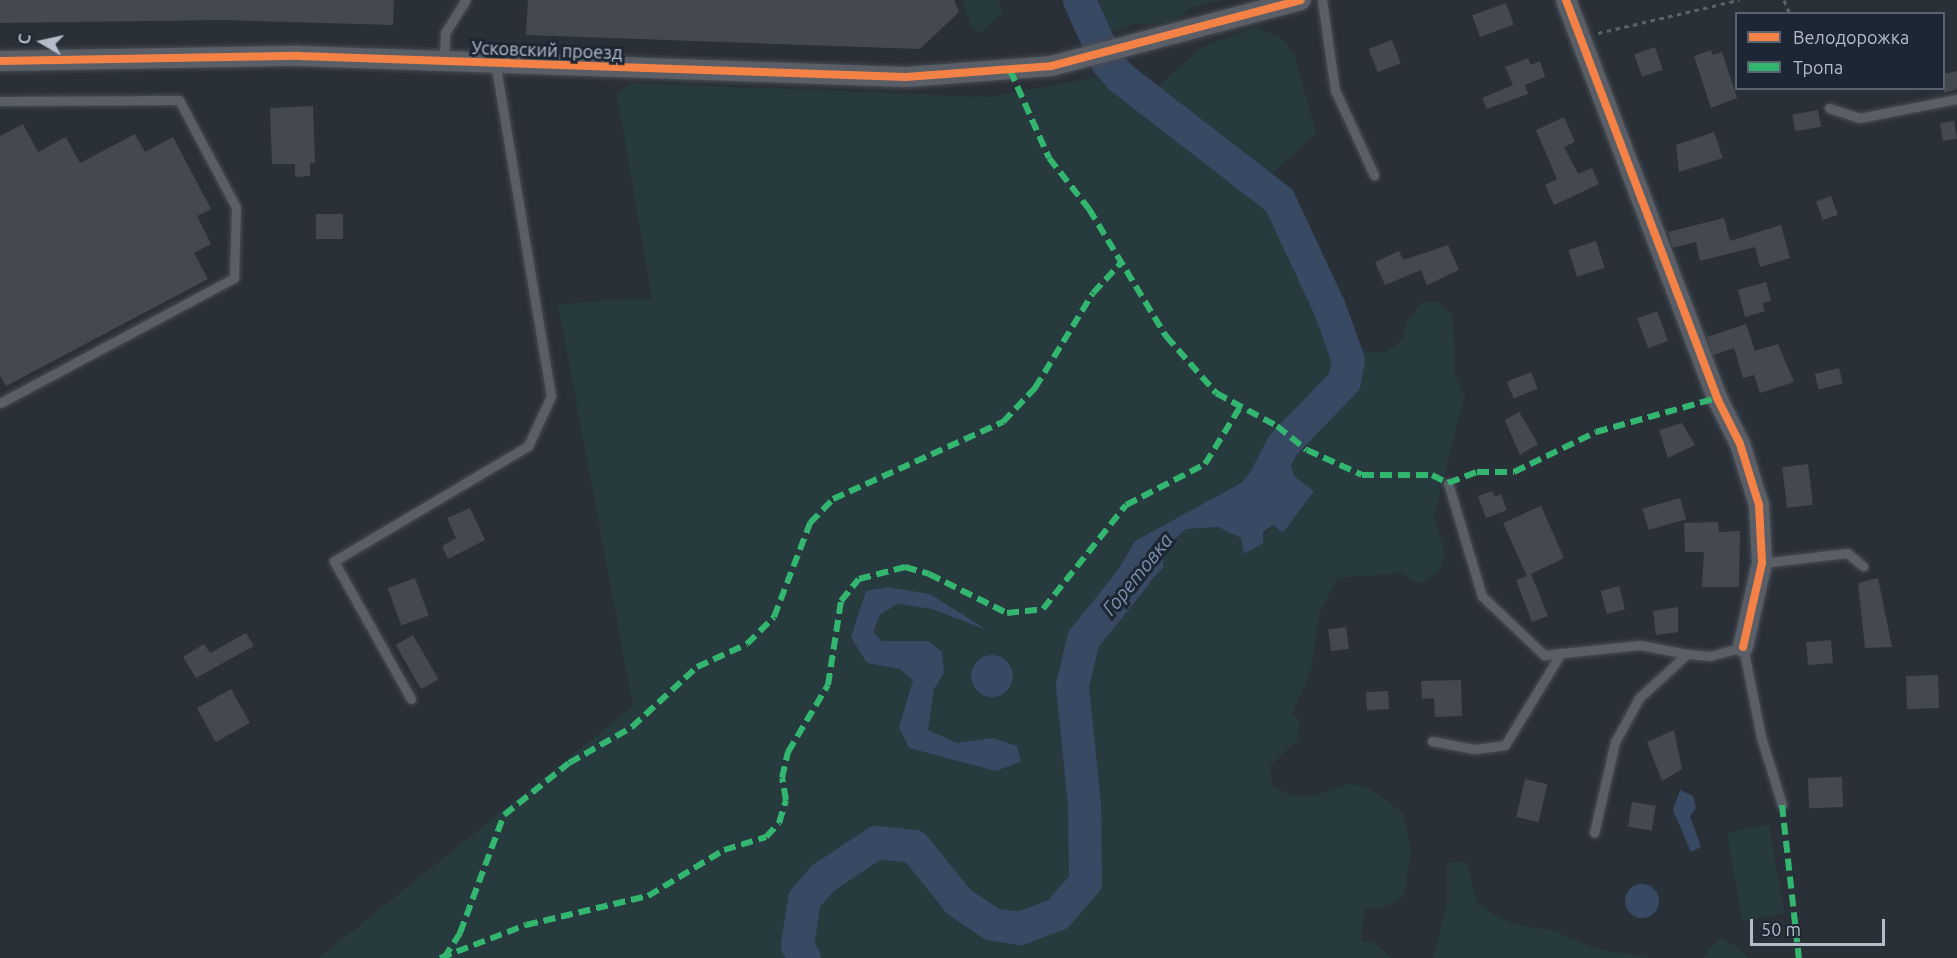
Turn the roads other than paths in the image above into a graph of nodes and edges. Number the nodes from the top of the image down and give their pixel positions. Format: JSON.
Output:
{"nodes":[{"id":1,"x":466,"y":0,"type":"edge"},
{"id":2,"x":1300,"y":0,"type":"edge"},
{"id":3,"x":1322,"y":0,"type":"edge"},
{"id":4,"x":1566,"y":0,"type":"edge"},
{"id":5,"x":0,"y":60,"type":"edge"},
{"id":6,"x":444,"y":62,"type":"junction"},
{"id":7,"x":495,"y":63,"type":"junction"},
{"id":8,"x":1957,"y":99,"type":"edge"},
{"id":9,"x":0,"y":101,"type":"edge"},
{"id":10,"x":1829,"y":108,"type":"dead end"},
{"id":11,"x":1374,"y":175,"type":"dead end"},
{"id":12,"x":0,"y":403,"type":"edge"},
{"id":13,"x":1448,"y":483,"type":"dead end"},
{"id":14,"x":1762,"y":563,"type":"junction"},
{"id":15,"x":1863,"y":566,"type":"dead end"},
{"id":16,"x":1743,"y":647,"type":"junction"},
{"id":17,"x":1561,"y":653,"type":"junction"},
{"id":18,"x":1687,"y":654,"type":"junction"},
{"id":19,"x":411,"y":699,"type":"dead end"},
{"id":20,"x":1432,"y":741,"type":"dead end"},
{"id":21,"x":1782,"y":805,"type":"dead end"},
{"id":22,"x":1594,"y":833,"type":"dead end"}],
"edges":[{"from":1,"to":6,"type":"lane"},
{"from":2,"to":7,"type":"street","name":"Усковский проезд"},
{"from":3,"to":11,"type":"lane"},
{"from":4,"to":14,"type":"street"},
{"from":5,"to":6,"type":"street","name":"Усковский проезд"},
{"from":6,"to":7,"type":"street","name":"Усковский проезд"},
{"from":7,"to":19,"type":"lane"},
{"from":8,"to":10,"type":"lane"},
{"from":9,"to":12,"type":"lane"},
{"from":13,"to":17,"type":"lane"},
{"from":14,"to":15,"type":"lane"},
{"from":14,"to":16,"type":"street"},
{"from":16,"to":18,"type":"lane"},
{"from":16,"to":21,"type":"lane"},
{"from":17,"to":18,"type":"lane"},
{"from":17,"to":20,"type":"lane"},
{"from":18,"to":22,"type":"lane"}]}
